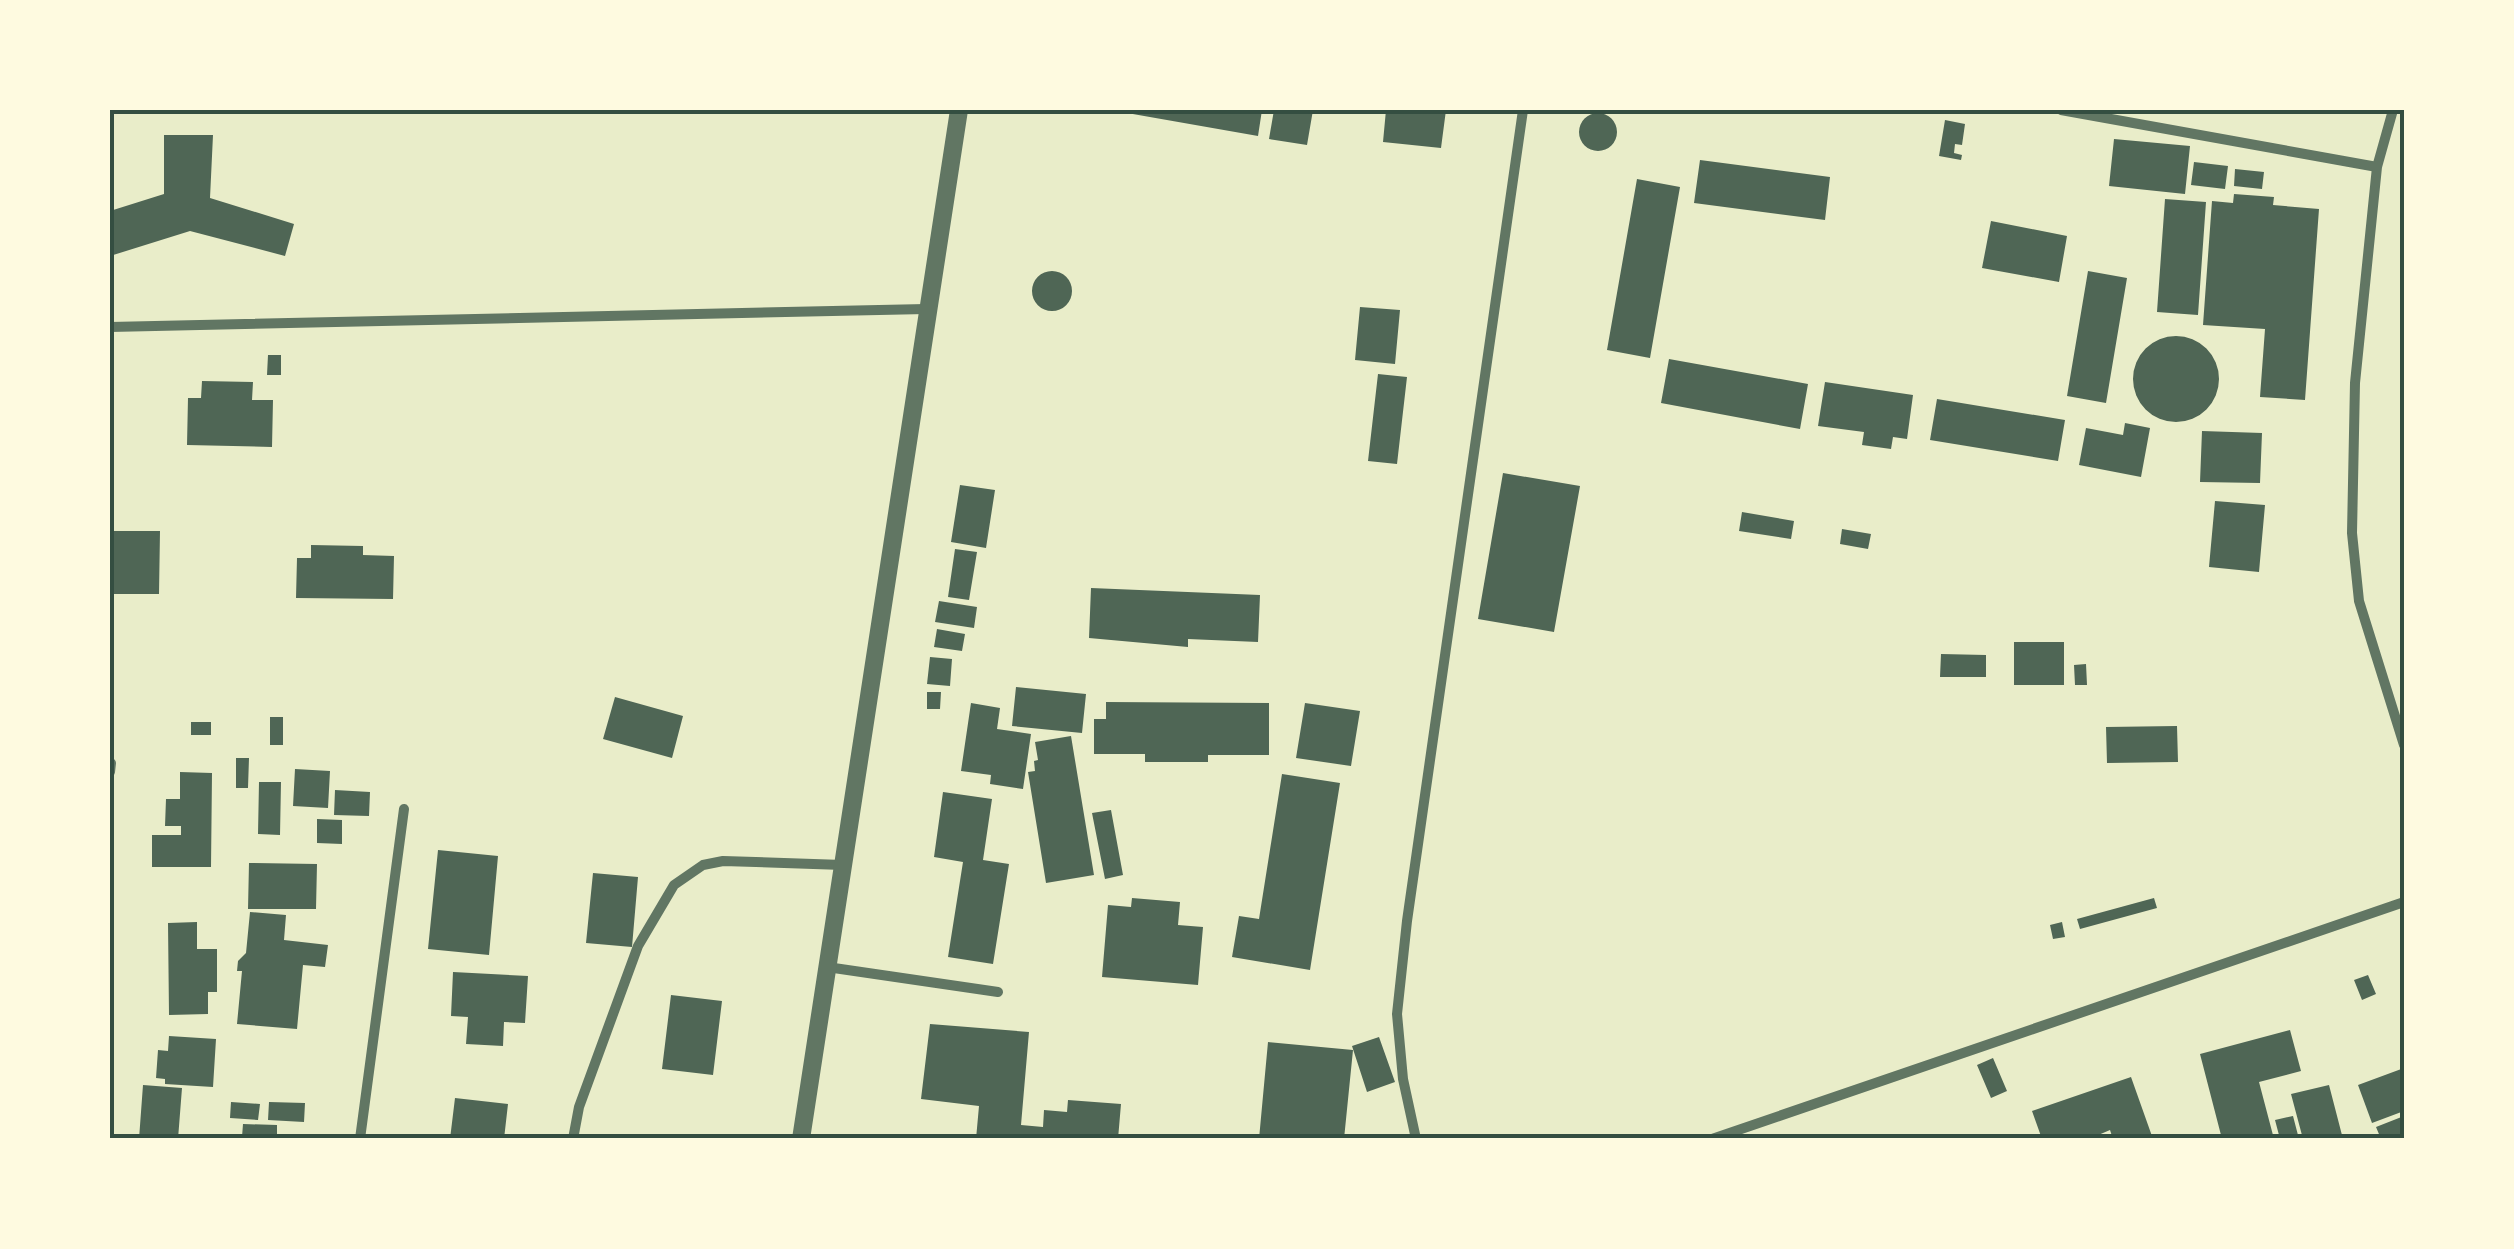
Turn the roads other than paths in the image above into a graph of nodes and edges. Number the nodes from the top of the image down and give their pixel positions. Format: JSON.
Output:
{"nodes":[{"id":1,"x":959,"y":110,"type":"edge"},
{"id":2,"x":1523,"y":110,"type":"edge"},
{"id":3,"x":2061,"y":110,"type":"edge"},
{"id":4,"x":2393,"y":110,"type":"edge"},
{"id":5,"x":2377,"y":168,"type":"junction"},
{"id":6,"x":926,"y":309,"type":"junction"},
{"id":7,"x":110,"y":327,"type":"edge"},
{"id":8,"x":2404,"y":745,"type":"edge"},
{"id":9,"x":111,"y":763,"type":"edge"},
{"id":10,"x":110,"y":772,"type":"edge"},
{"id":11,"x":404,"y":808,"type":"dead end"},
{"id":12,"x":843,"y":865,"type":"junction"},
{"id":13,"x":2404,"y":902,"type":"edge"},
{"id":14,"x":827,"y":967,"type":"junction"},
{"id":15,"x":998,"y":992,"type":"dead end"},
{"id":16,"x":360,"y":1139,"type":"edge"},
{"id":17,"x":573,"y":1139,"type":"edge"},
{"id":18,"x":801,"y":1139,"type":"edge"},
{"id":19,"x":1416,"y":1139,"type":"edge"},
{"id":20,"x":1712,"y":1139,"type":"edge"}],
"edges":[{"from":1,"to":6,"type":"street"},
{"from":2,"to":19,"type":"street"},
{"from":3,"to":5,"type":"street"},
{"from":4,"to":5,"type":"street"},
{"from":5,"to":8,"type":"street"},
{"from":6,"to":7,"type":"street"},
{"from":6,"to":12,"type":"street"},
{"from":9,"to":10,"type":"street"},
{"from":11,"to":16,"type":"street"},
{"from":12,"to":14,"type":"street"},
{"from":12,"to":17,"type":"street"},
{"from":13,"to":20,"type":"street"},
{"from":14,"to":15,"type":"street"},
{"from":14,"to":18,"type":"street"}]}
